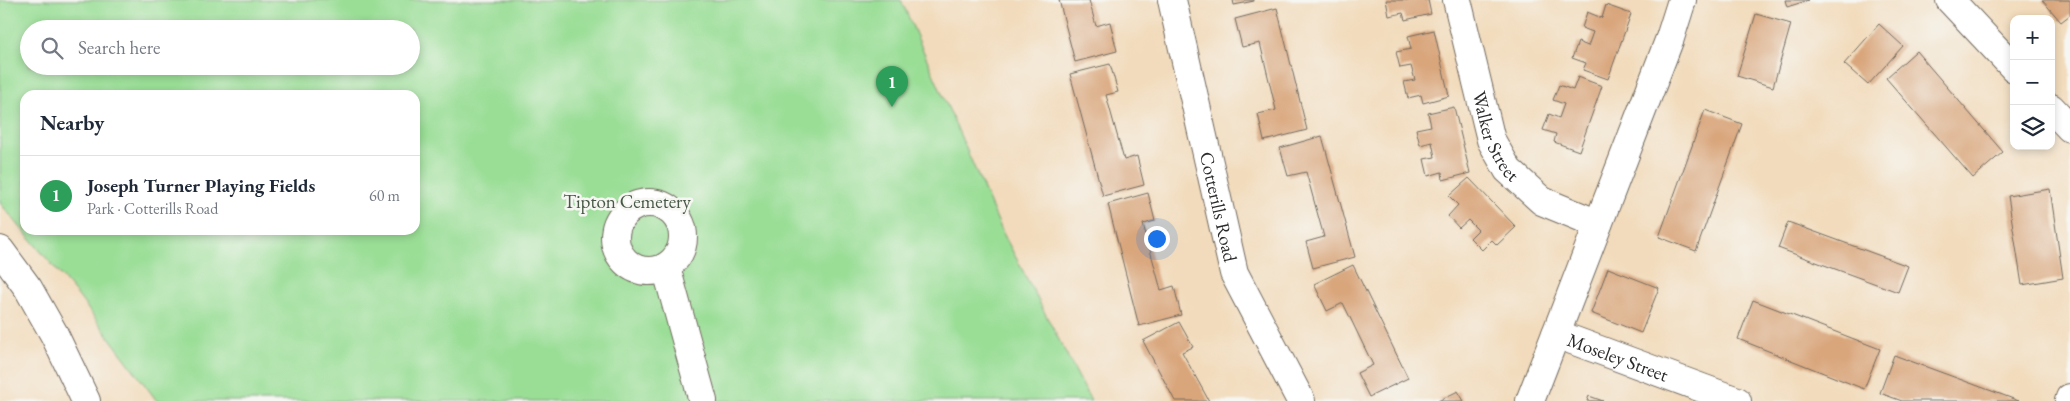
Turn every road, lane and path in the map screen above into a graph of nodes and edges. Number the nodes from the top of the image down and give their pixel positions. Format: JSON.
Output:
{"nodes":[{"id":1,"x":1172,"y":0,"type":"edge"},
{"id":2,"x":1457,"y":0,"type":"edge"},
{"id":3,"x":1682,"y":0,"type":"edge"},
{"id":4,"x":1950,"y":0,"type":"edge"},
{"id":5,"x":2010,"y":64,"type":"edge"},
{"id":6,"x":2055,"y":112,"type":"edge"},
{"id":7,"x":2070,"y":128,"type":"edge"},
{"id":8,"x":1598,"y":224,"type":"junction"},
{"id":9,"x":0,"y":250,"type":"edge"},
{"id":10,"x":666,"y":267,"type":"dead end"},
{"id":11,"x":1556,"y":334,"type":"junction"},
{"id":12,"x":86,"y":401,"type":"edge"},
{"id":13,"x":704,"y":401,"type":"edge"},
{"id":14,"x":1301,"y":401,"type":"edge"},
{"id":15,"x":1530,"y":401,"type":"edge"},
{"id":16,"x":1737,"y":401,"type":"edge"}],
"edges":[{"from":1,"to":14,"type":"street","name":"Cotterills Road"},
{"from":2,"to":8,"type":"street","name":"Walker Street"},
{"from":3,"to":8,"type":"street"},
{"from":4,"to":5,"type":"street"},
{"from":6,"to":7,"type":"street"},
{"from":8,"to":11,"type":"street"},
{"from":9,"to":12,"type":"street"},
{"from":10,"to":13,"type":"street"},
{"from":11,"to":15,"type":"street"},
{"from":11,"to":16,"type":"street","name":"Moseley Street"}]}
